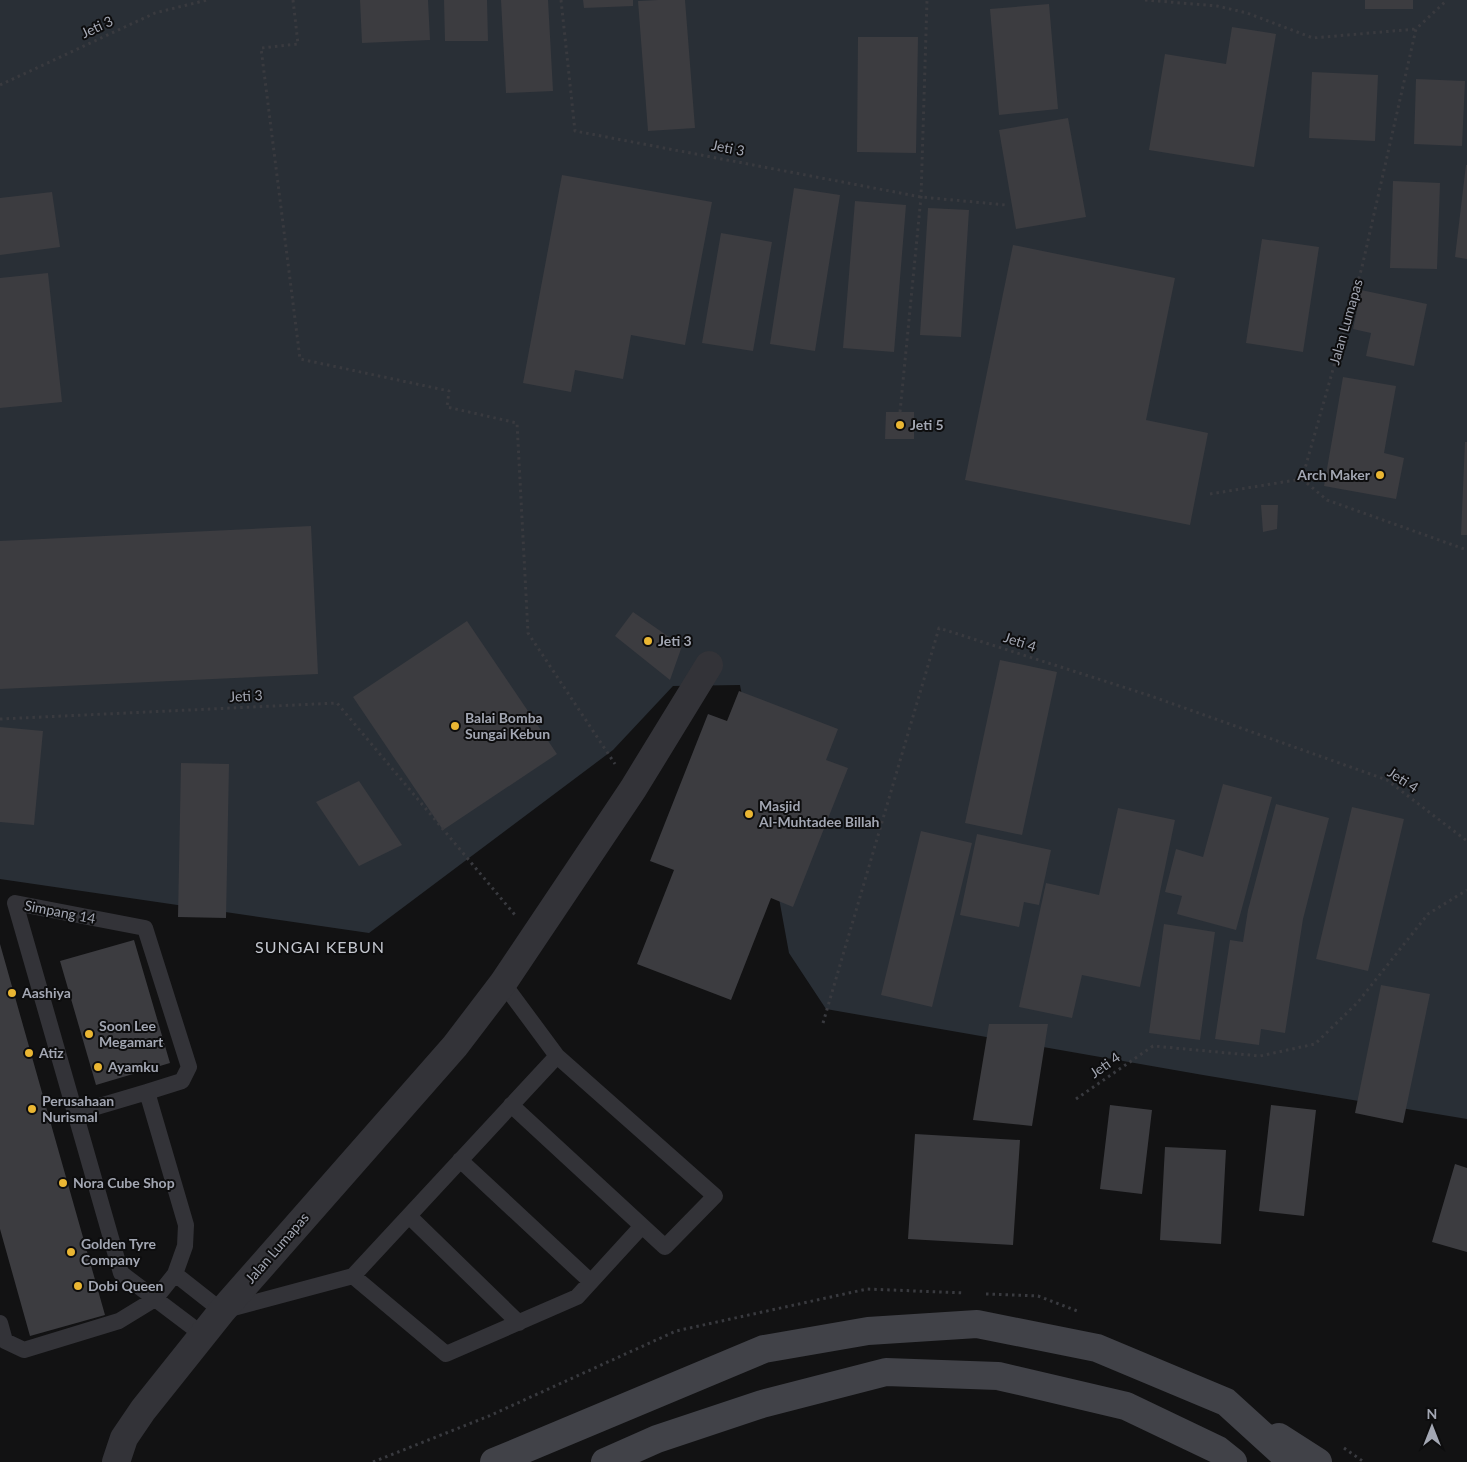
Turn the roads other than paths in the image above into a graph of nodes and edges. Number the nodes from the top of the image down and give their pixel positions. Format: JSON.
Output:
{"nodes":[{"id":1,"x":709,"y":665,"type":"dead end"},
{"id":2,"x":8,"y":905,"type":"edge"},
{"id":3,"x":503,"y":982,"type":"junction"},
{"id":4,"x":557,"y":1056,"type":"junction"},
{"id":5,"x":147,"y":1092,"type":"junction"},
{"id":6,"x":511,"y":1105,"type":"junction"},
{"id":7,"x":76,"y":1113,"type":"junction"},
{"id":8,"x":460,"y":1160,"type":"junction"},
{"id":9,"x":409,"y":1216,"type":"junction"},
{"id":10,"x":642,"y":1226,"type":"junction"},
{"id":11,"x":175,"y":1274,"type":"junction"},
{"id":12,"x":353,"y":1276,"type":"junction"},
{"id":13,"x":590,"y":1281,"type":"junction"},
{"id":14,"x":154,"y":1299,"type":"junction"},
{"id":15,"x":222,"y":1311,"type":"junction"},
{"id":16,"x":0,"y":1322,"type":"edge"},
{"id":17,"x":519,"y":1323,"type":"junction"},
{"id":18,"x":203,"y":1335,"type":"junction"},
{"id":19,"x":1226,"y":1402,"type":"junction"},
{"id":20,"x":120,"y":1450,"type":"edge"},
{"id":21,"x":94,"y":1462,"type":"edge"},
{"id":22,"x":494,"y":1462,"type":"edge"},
{"id":23,"x":605,"y":1462,"type":"edge"},
{"id":24,"x":1233,"y":1462,"type":"edge"},
{"id":25,"x":1292,"y":1462,"type":"edge"},
{"id":26,"x":1318,"y":1462,"type":"edge"}],
"edges":[{"from":1,"to":3,"type":"street","name":"Jalan Lumapas"},
{"from":2,"to":5,"type":"lane","name":"Simpang 14"},
{"from":2,"to":7,"type":"lane","name":"Simpang 14"},
{"from":3,"to":4,"type":"lane"},
{"from":3,"to":15,"type":"street","name":"Jalan Lumapas"},
{"from":4,"to":6,"type":"lane"},
{"from":4,"to":10,"type":"lane"},
{"from":5,"to":7,"type":"lane"},
{"from":5,"to":11,"type":"lane"},
{"from":6,"to":8,"type":"lane"},
{"from":6,"to":10,"type":"lane"},
{"from":7,"to":14,"type":"lane","name":"Simpang 14"},
{"from":8,"to":9,"type":"lane"},
{"from":8,"to":13,"type":"lane"},
{"from":9,"to":12,"type":"lane"},
{"from":9,"to":17,"type":"lane"},
{"from":10,"to":13,"type":"lane"},
{"from":11,"to":14,"type":"lane"},
{"from":11,"to":15,"type":"lane"},
{"from":12,"to":15,"type":"lane"},
{"from":12,"to":17,"type":"lane"},
{"from":13,"to":17,"type":"lane"},
{"from":14,"to":16,"type":"lane"},
{"from":14,"to":18,"type":"lane","name":"Simpang 14"},
{"from":15,"to":18,"type":"street","name":"Jalan Lumapas"},
{"from":18,"to":20,"type":"street","name":"Jalan Lumapas"},
{"from":19,"to":22,"type":"main road"},
{"from":19,"to":25,"type":"main road"},
{"from":19,"to":26,"type":"main road"},
{"from":20,"to":21,"type":"street","name":"Jalan Lumapas"},
{"from":23,"to":24,"type":"main road"}]}
